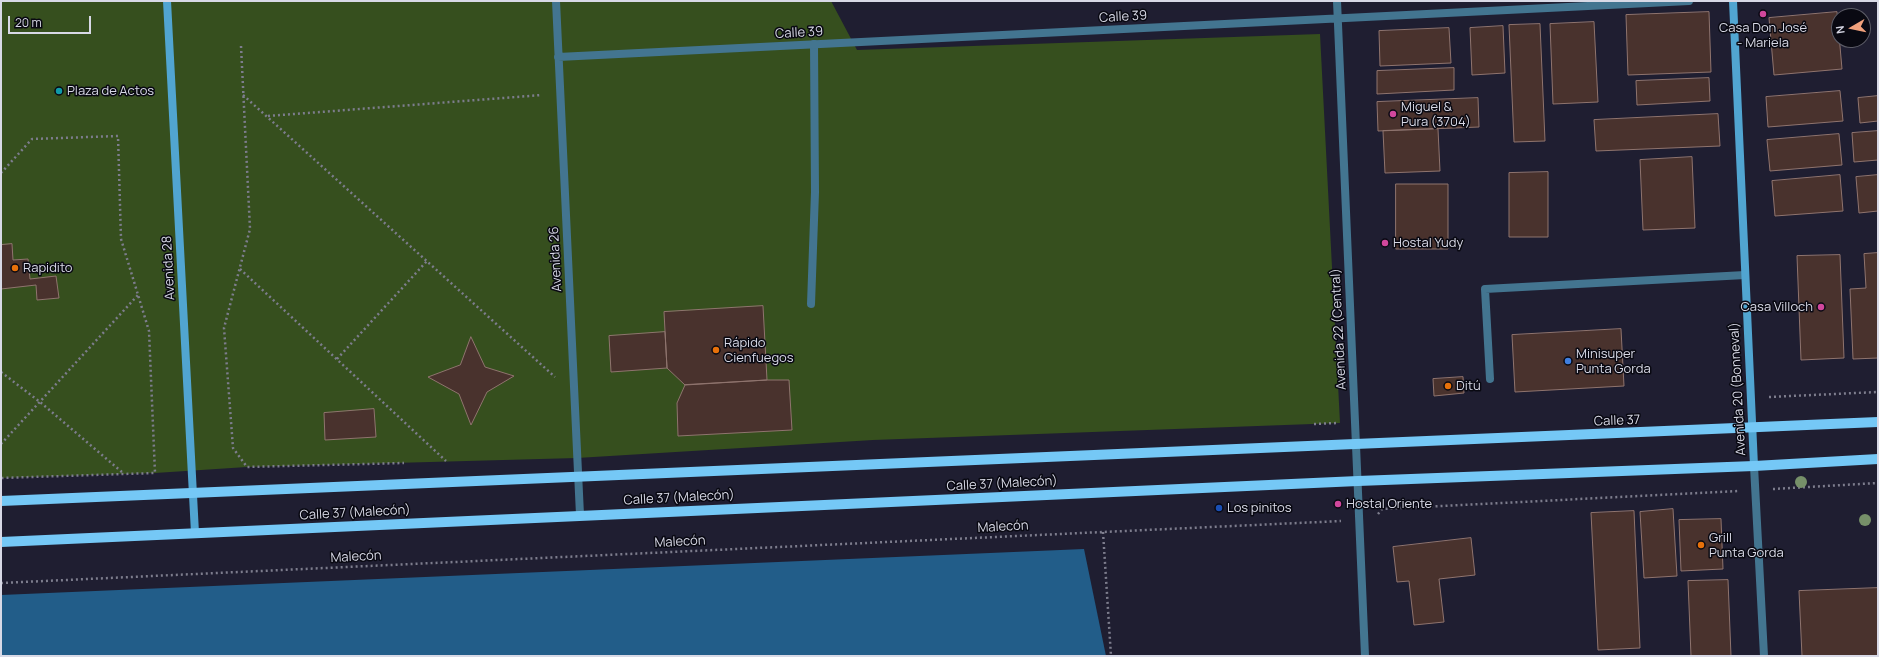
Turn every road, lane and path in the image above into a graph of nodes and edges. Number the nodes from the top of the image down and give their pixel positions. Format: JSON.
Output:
{"nodes":[{"id":1,"x":167,"y":1,"type":"edge"},
{"id":2,"x":556,"y":1,"type":"edge"},
{"id":3,"x":1337,"y":1,"type":"edge"},
{"id":4,"x":1689,"y":1,"type":"edge"},
{"id":5,"x":1733,"y":1,"type":"edge"},
{"id":6,"x":1338,"y":18,"type":"junction"},
{"id":7,"x":814,"y":44,"type":"junction"},
{"id":8,"x":241,"y":46,"type":"dead end"},
{"id":9,"x":558,"y":57,"type":"junction"},
{"id":10,"x":560,"y":94,"type":"junction"},
{"id":11,"x":243,"y":95,"type":"junction"},
{"id":12,"x":267,"y":116,"type":"junction"},
{"id":13,"x":1,"y":173,"type":"edge"},
{"id":14,"x":427,"y":261,"type":"junction"},
{"id":15,"x":240,"y":269,"type":"junction"},
{"id":16,"x":1745,"y":275,"type":"junction"},
{"id":17,"x":138,"y":295,"type":"junction"},
{"id":18,"x":811,"y":304,"type":"dead end"},
{"id":19,"x":337,"y":359,"type":"junction"},
{"id":20,"x":1,"y":372,"type":"edge"},
{"id":21,"x":1490,"y":378,"type":"dead end"},
{"id":22,"x":575,"y":395,"type":"junction"},
{"id":23,"x":40,"y":402,"type":"junction"},
{"id":24,"x":1878,"y":422,"type":"edge"},
{"id":25,"x":1340,"y":423,"type":"dead end"},
{"id":26,"x":1308,"y":424,"type":"dead end"},
{"id":27,"x":1752,"y":428,"type":"junction"},
{"id":28,"x":1,"y":444,"type":"edge"},
{"id":29,"x":1356,"y":444,"type":"junction"},
{"id":30,"x":1878,"y":459,"type":"edge"},
{"id":31,"x":446,"y":461,"type":"junction"},
{"id":32,"x":454,"y":461,"type":"dead end"},
{"id":33,"x":406,"y":462,"type":"dead end"},
{"id":34,"x":438,"y":462,"type":"dead end"},
{"id":35,"x":1754,"y":466,"type":"junction"},
{"id":36,"x":123,"y":474,"type":"junction"},
{"id":37,"x":579,"y":476,"type":"junction"},
{"id":38,"x":1,"y":478,"type":"edge"},
{"id":39,"x":1358,"y":481,"type":"junction"},
{"id":40,"x":1878,"y":482,"type":"edge"},
{"id":41,"x":1756,"y":490,"type":"junction"},
{"id":42,"x":194,"y":492,"type":"junction"},
{"id":43,"x":1,"y":501,"type":"edge"},
{"id":44,"x":580,"y":515,"type":"junction"},
{"id":45,"x":1359,"y":521,"type":"junction"},
{"id":46,"x":1102,"y":532,"type":"junction"},
{"id":47,"x":195,"y":533,"type":"junction"},
{"id":48,"x":1,"y":542,"type":"edge"},
{"id":49,"x":1,"y":583,"type":"edge"},
{"id":50,"x":1111,"y":656,"type":"edge"},
{"id":51,"x":1365,"y":656,"type":"edge"},
{"id":52,"x":1764,"y":656,"type":"edge"}],
"edges":[{"from":1,"to":42,"type":"main road","name":"Avenida 28"},
{"from":2,"to":9,"type":"street","name":"Avenida 26"},
{"from":3,"to":6,"type":"street","name":"Avenida 22 (Central)"},
{"from":4,"to":6,"type":"street","name":"Calle 39"},
{"from":5,"to":16,"type":"main road","name":"Avenida 20 (Bonneval)"},
{"from":6,"to":7,"type":"street","name":"Calle 39"},
{"from":6,"to":29,"type":"street","name":"Avenida 22 (Central)"},
{"from":7,"to":9,"type":"street","name":"Calle 39"},
{"from":7,"to":18,"type":"street"},
{"from":8,"to":11,"type":"path"},
{"from":9,"to":10,"type":"street","name":"Avenida 26"},
{"from":10,"to":12,"type":"path"},
{"from":10,"to":22,"type":"street","name":"Avenida 26"},
{"from":11,"to":12,"type":"path"},
{"from":11,"to":15,"type":"path"},
{"from":12,"to":14,"type":"path"},
{"from":13,"to":17,"type":"path"},
{"from":14,"to":19,"type":"path"},
{"from":14,"to":22,"type":"path"},
{"from":15,"to":19,"type":"path"},
{"from":15,"to":33,"type":"path"},
{"from":16,"to":21,"type":"street"},
{"from":16,"to":27,"type":"main road","name":"Avenida 20 (Bonneval)"},
{"from":17,"to":23,"type":"path"},
{"from":17,"to":36,"type":"path"},
{"from":19,"to":31,"type":"path"},
{"from":20,"to":23,"type":"path"},
{"from":22,"to":37,"type":"street","name":"Avenida 26"},
{"from":23,"to":28,"type":"path"},
{"from":23,"to":36,"type":"path"},
{"from":24,"to":27,"type":"main road","name":"Calle 37"},
{"from":25,"to":26,"type":"path"},
{"from":27,"to":29,"type":"main road","name":"Calle 37"},
{"from":27,"to":35,"type":"main road","name":"Avenida 20 (Bonneval)"},
{"from":29,"to":37,"type":"main road","name":"Calle 37 (Malecón)"},
{"from":29,"to":39,"type":"street","name":"Avenida 22 (Central)"},
{"from":30,"to":35,"type":"main road"},
{"from":31,"to":32,"type":"path"},
{"from":31,"to":34,"type":"path"},
{"from":35,"to":39,"type":"main road"},
{"from":35,"to":41,"type":"street","name":"Avenida 20 (Bonneval)"},
{"from":36,"to":38,"type":"path"},
{"from":37,"to":42,"type":"main road","name":"Calle 37 (Malecón)"},
{"from":37,"to":44,"type":"street","name":"Avenida 26"},
{"from":39,"to":44,"type":"main road","name":"Calle 37 (Malecón)"},
{"from":39,"to":45,"type":"street","name":"Avenida 22 (Central)"},
{"from":40,"to":41,"type":"path"},
{"from":41,"to":45,"type":"path","name":"Malecón"},
{"from":41,"to":52,"type":"street","name":"Avenida 20 (Bonneval)"},
{"from":42,"to":43,"type":"main road","name":"Calle 37 (Malecón)"},
{"from":42,"to":47,"type":"main road","name":"Avenida 28"},
{"from":44,"to":47,"type":"main road","name":"Calle 37 (Malecón)"},
{"from":45,"to":46,"type":"path","name":"Malecón"},
{"from":45,"to":51,"type":"street","name":"Avenida 22 (Central)"},
{"from":46,"to":49,"type":"path","name":"Malecón"},
{"from":46,"to":50,"type":"path"},
{"from":47,"to":48,"type":"main road","name":"Calle 37 (Malecón)"}]}
